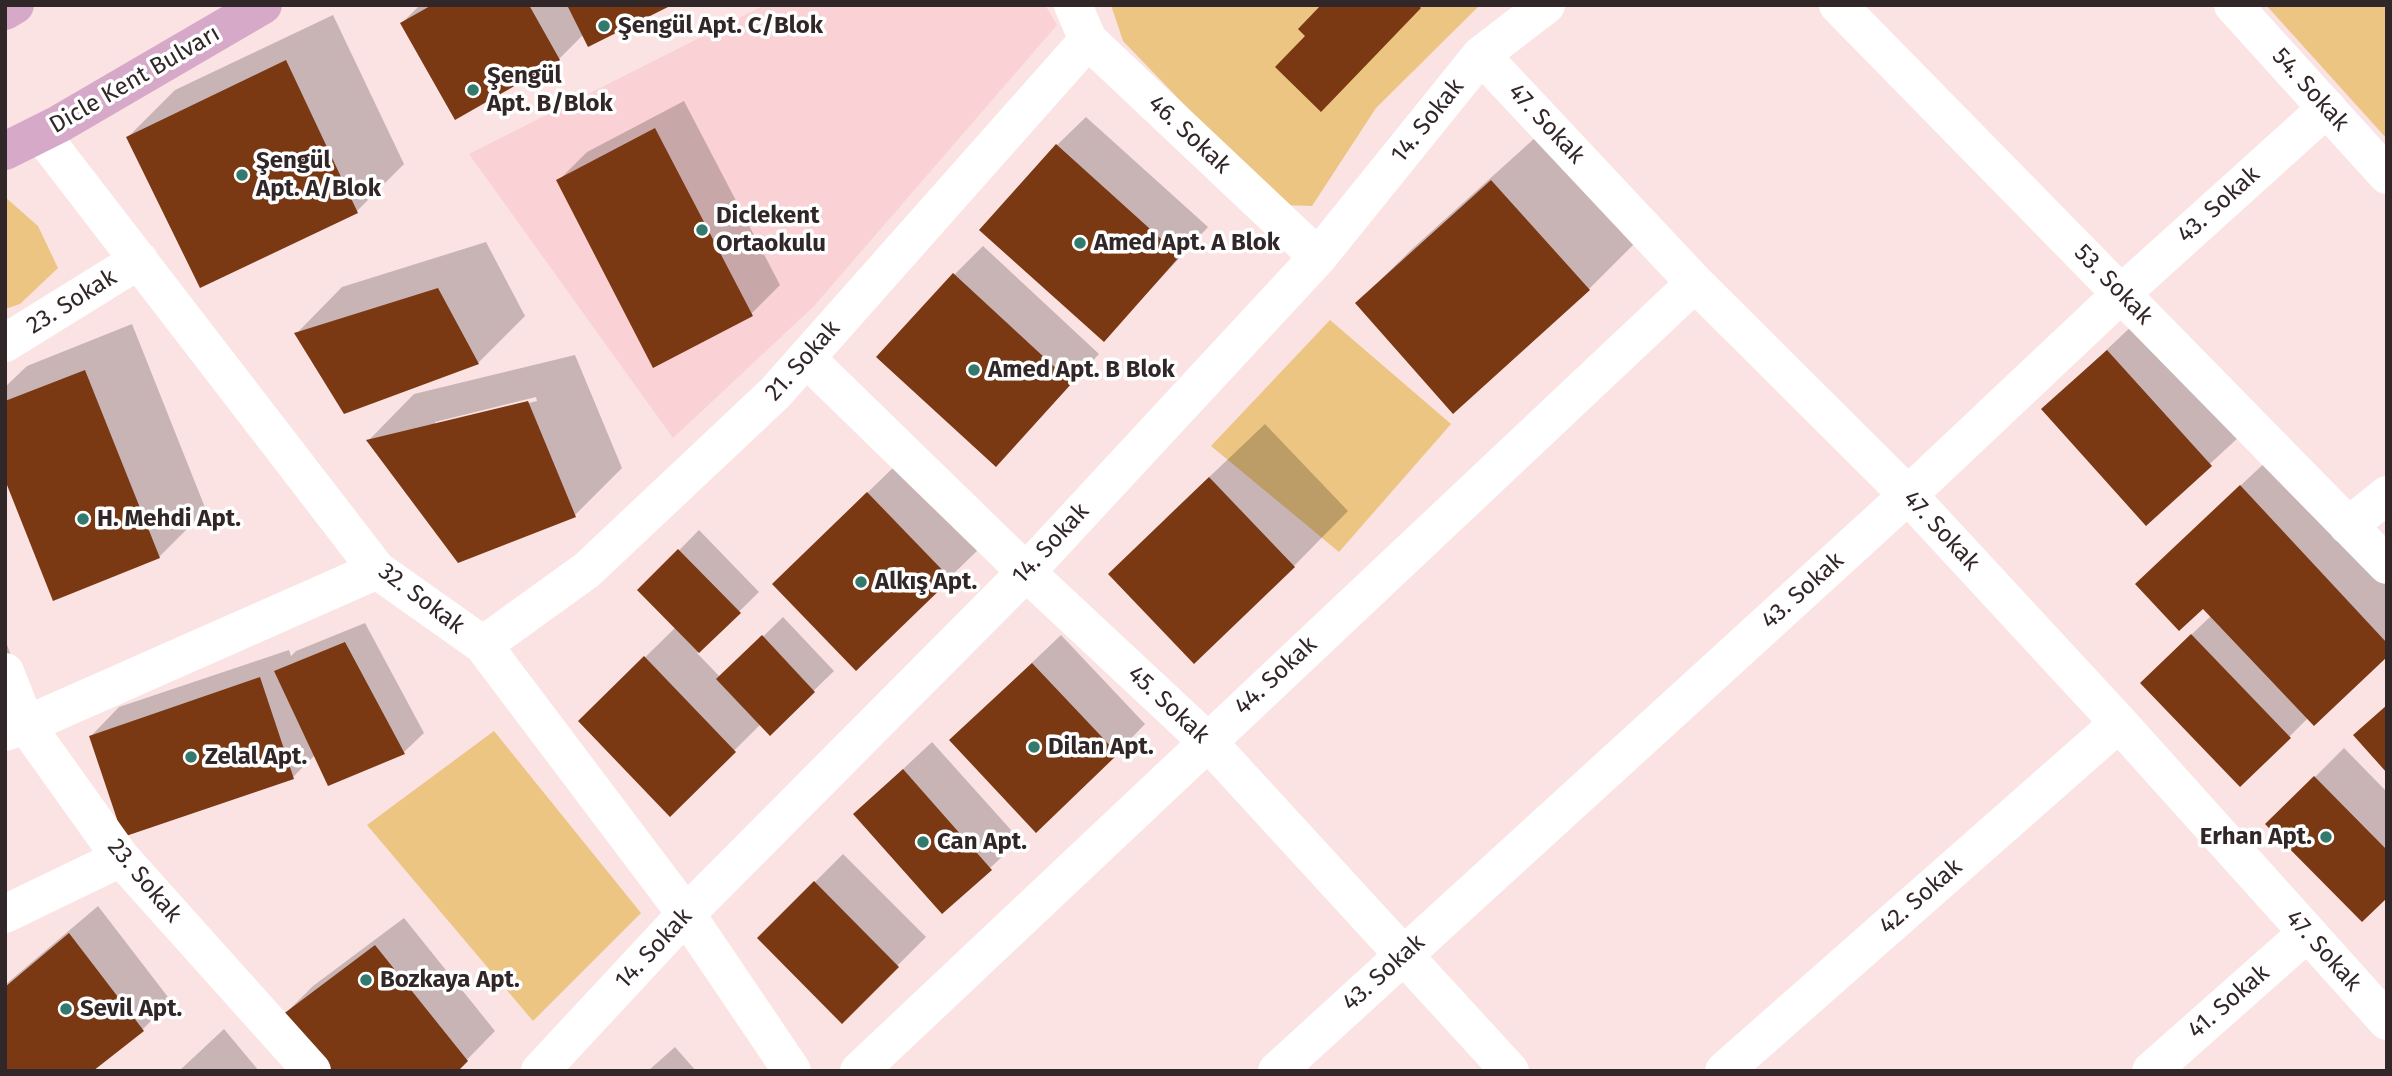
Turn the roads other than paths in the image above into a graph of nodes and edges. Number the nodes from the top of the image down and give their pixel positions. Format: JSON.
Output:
{"nodes":[{"id":1,"x":15,"y":5,"type":"edge"},
{"id":2,"x":263,"y":5,"type":"edge"},
{"id":3,"x":1073,"y":5,"type":"edge"},
{"id":4,"x":1546,"y":5,"type":"edge"},
{"id":5,"x":1838,"y":5,"type":"edge"},
{"id":6,"x":2234,"y":5,"type":"edge"},
{"id":7,"x":5,"y":11,"type":"edge"},
{"id":8,"x":1088,"y":40,"type":"junction"},
{"id":9,"x":1481,"y":55,"type":"junction"},
{"id":10,"x":2327,"y":108,"type":"junction"},
{"id":11,"x":41,"y":134,"type":"junction"},
{"id":12,"x":5,"y":152,"type":"edge"},
{"id":13,"x":2387,"y":175,"type":"edge"},
{"id":14,"x":1318,"y":257,"type":"junction"},
{"id":15,"x":139,"y":260,"type":"junction"},
{"id":16,"x":1695,"y":283,"type":"junction"},
{"id":17,"x":2121,"y":294,"type":"junction"},
{"id":18,"x":5,"y":343,"type":"edge"},
{"id":19,"x":806,"y":358,"type":"junction"},
{"id":20,"x":1908,"y":495,"type":"junction"},
{"id":21,"x":2387,"y":495,"type":"edge"},
{"id":22,"x":2348,"y":526,"type":"junction"},
{"id":23,"x":2387,"y":565,"type":"edge"},
{"id":24,"x":377,"y":569,"type":"junction"},
{"id":25,"x":1026,"y":572,"type":"junction"},
{"id":26,"x":483,"y":645,"type":"junction"},
{"id":27,"x":5,"y":672,"type":"edge"},
{"id":28,"x":2119,"y":723,"type":"junction"},
{"id":29,"x":16,"y":728,"type":"edge"},
{"id":30,"x":1207,"y":741,"type":"junction"},
{"id":31,"x":121,"y":858,"type":"junction"},
{"id":32,"x":5,"y":914,"type":"edge"},
{"id":33,"x":686,"y":914,"type":"junction"},
{"id":34,"x":2307,"y":933,"type":"junction"},
{"id":35,"x":1404,"y":955,"type":"junction"},
{"id":36,"x":2387,"y":1021,"type":"edge"},
{"id":37,"x":312,"y":1071,"type":"edge"},
{"id":38,"x":540,"y":1071,"type":"edge"},
{"id":39,"x":792,"y":1071,"type":"edge"},
{"id":40,"x":859,"y":1071,"type":"edge"},
{"id":41,"x":1276,"y":1071,"type":"edge"},
{"id":42,"x":1510,"y":1071,"type":"edge"},
{"id":43,"x":1724,"y":1071,"type":"edge"},
{"id":44,"x":2151,"y":1071,"type":"edge"}],
"edges":[{"from":1,"to":7,"type":"main road"},
{"from":2,"to":11,"type":"main road","name":"Dicle Kent Bulvarı"},
{"from":3,"to":8,"type":"street","name":"46. Sokak"},
{"from":4,"to":9,"type":"street","name":"14. Sokak"},
{"from":5,"to":17,"type":"street","name":"53. Sokak"},
{"from":6,"to":10,"type":"street","name":"54. Sokak"},
{"from":8,"to":14,"type":"street","name":"46. Sokak"},
{"from":8,"to":19,"type":"street","name":"21. Sokak"},
{"from":9,"to":14,"type":"street","name":"14. Sokak"},
{"from":9,"to":16,"type":"street","name":"47. Sokak"},
{"from":10,"to":13,"type":"street","name":"54. Sokak"},
{"from":10,"to":17,"type":"street","name":"43. Sokak"},
{"from":11,"to":12,"type":"main road","name":"Dicle Kent Bulvarı"},
{"from":11,"to":15,"type":"street","name":"32. Sokak"},
{"from":14,"to":25,"type":"street","name":"14. Sokak"},
{"from":15,"to":18,"type":"street","name":"23. Sokak"},
{"from":15,"to":24,"type":"street","name":"32. Sokak"},
{"from":16,"to":20,"type":"street","name":"47. Sokak"},
{"from":16,"to":30,"type":"street","name":"44. Sokak"},
{"from":17,"to":20,"type":"street","name":"43. Sokak"},
{"from":17,"to":22,"type":"street","name":"53. Sokak"},
{"from":19,"to":25,"type":"street","name":"45. Sokak"},
{"from":19,"to":26,"type":"street","name":"21. Sokak"},
{"from":20,"to":28,"type":"street","name":"47. Sokak"},
{"from":20,"to":35,"type":"street","name":"43. Sokak"},
{"from":21,"to":22,"type":"street"},
{"from":22,"to":23,"type":"street","name":"53. Sokak"},
{"from":24,"to":26,"type":"street","name":"32. Sokak"},
{"from":24,"to":29,"type":"street"},
{"from":25,"to":30,"type":"street","name":"45. Sokak"},
{"from":25,"to":33,"type":"street","name":"14. Sokak"},
{"from":26,"to":33,"type":"street","name":"32. Sokak"},
{"from":27,"to":29,"type":"street","name":"23. Sokak"},
{"from":28,"to":34,"type":"street","name":"47. Sokak"},
{"from":28,"to":43,"type":"street","name":"42. Sokak"},
{"from":29,"to":31,"type":"street","name":"23. Sokak"},
{"from":30,"to":35,"type":"street","name":"45. Sokak"},
{"from":30,"to":40,"type":"street","name":"44. Sokak"},
{"from":31,"to":32,"type":"street"},
{"from":31,"to":37,"type":"street","name":"23. Sokak"},
{"from":33,"to":38,"type":"street","name":"14. Sokak"},
{"from":33,"to":39,"type":"street","name":"32. Sokak"},
{"from":34,"to":36,"type":"street","name":"47. Sokak"},
{"from":34,"to":44,"type":"street","name":"41. Sokak"},
{"from":35,"to":41,"type":"street","name":"43. Sokak"},
{"from":35,"to":42,"type":"street","name":"45. Sokak"}]}
